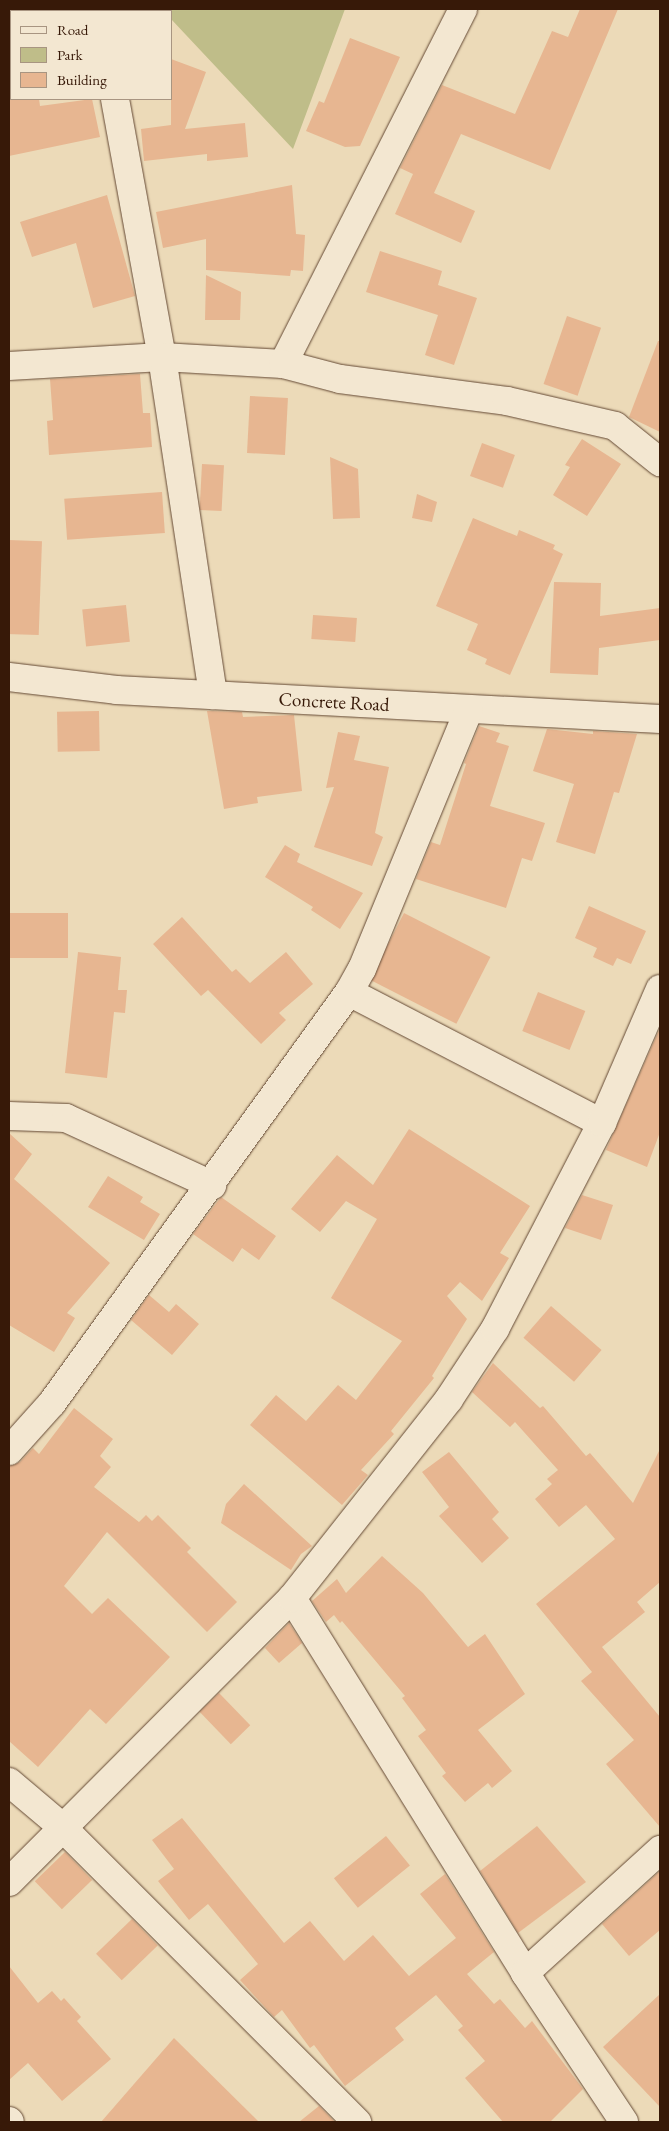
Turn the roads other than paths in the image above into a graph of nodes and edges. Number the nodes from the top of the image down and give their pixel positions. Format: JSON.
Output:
{"nodes":[{"id":1,"x":463,"y":9,"type":"edge"},
{"id":2,"x":115,"y":100,"type":"edge"},
{"id":3,"x":162,"y":357,"type":"junction"},
{"id":4,"x":283,"y":364,"type":"junction"},
{"id":5,"x":9,"y":366,"type":"edge"},
{"id":6,"x":660,"y":462,"type":"edge"},
{"id":7,"x":9,"y":677,"type":"edge"},
{"id":8,"x":213,"y":696,"type":"junction"},
{"id":9,"x":469,"y":710,"type":"junction"},
{"id":10,"x":660,"y":719,"type":"edge"},
{"id":11,"x":660,"y":988,"type":"edge"},
{"id":12,"x":349,"y":992,"type":"junction"},
{"id":13,"x":9,"y":1116,"type":"edge"},
{"id":14,"x":602,"y":1123,"type":"junction"},
{"id":15,"x":212,"y":1185,"type":"junction"},
{"id":16,"x":9,"y":1451,"type":"edge"},
{"id":17,"x":292,"y":1598,"type":"junction"},
{"id":18,"x":9,"y":1782,"type":"edge"},
{"id":19,"x":60,"y":1826,"type":"junction"},
{"id":20,"x":660,"y":1850,"type":"edge"},
{"id":21,"x":9,"y":1882,"type":"edge"},
{"id":22,"x":525,"y":1973,"type":"junction"},
{"id":23,"x":616,"y":2119,"type":"edge"},
{"id":24,"x":357,"y":2122,"type":"edge"}],
"edges":[{"from":1,"to":4,"type":"street"},
{"from":2,"to":3,"type":"street"},
{"from":3,"to":4,"type":"street"},
{"from":3,"to":5,"type":"street"},
{"from":3,"to":8,"type":"street"},
{"from":4,"to":6,"type":"street"},
{"from":7,"to":8,"type":"street","name":"Concrete Road"},
{"from":8,"to":9,"type":"street","name":"Concrete Road"},
{"from":9,"to":10,"type":"street","name":"Concrete Road"},
{"from":9,"to":12,"type":"street"},
{"from":11,"to":14,"type":"street"},
{"from":12,"to":14,"type":"street"},
{"from":12,"to":15,"type":"street"},
{"from":13,"to":15,"type":"street"},
{"from":14,"to":17,"type":"street"},
{"from":15,"to":16,"type":"street"},
{"from":17,"to":19,"type":"street"},
{"from":17,"to":22,"type":"street"},
{"from":18,"to":19,"type":"street"},
{"from":19,"to":21,"type":"street"},
{"from":19,"to":24,"type":"street"},
{"from":20,"to":22,"type":"street"},
{"from":22,"to":23,"type":"street"}]}
